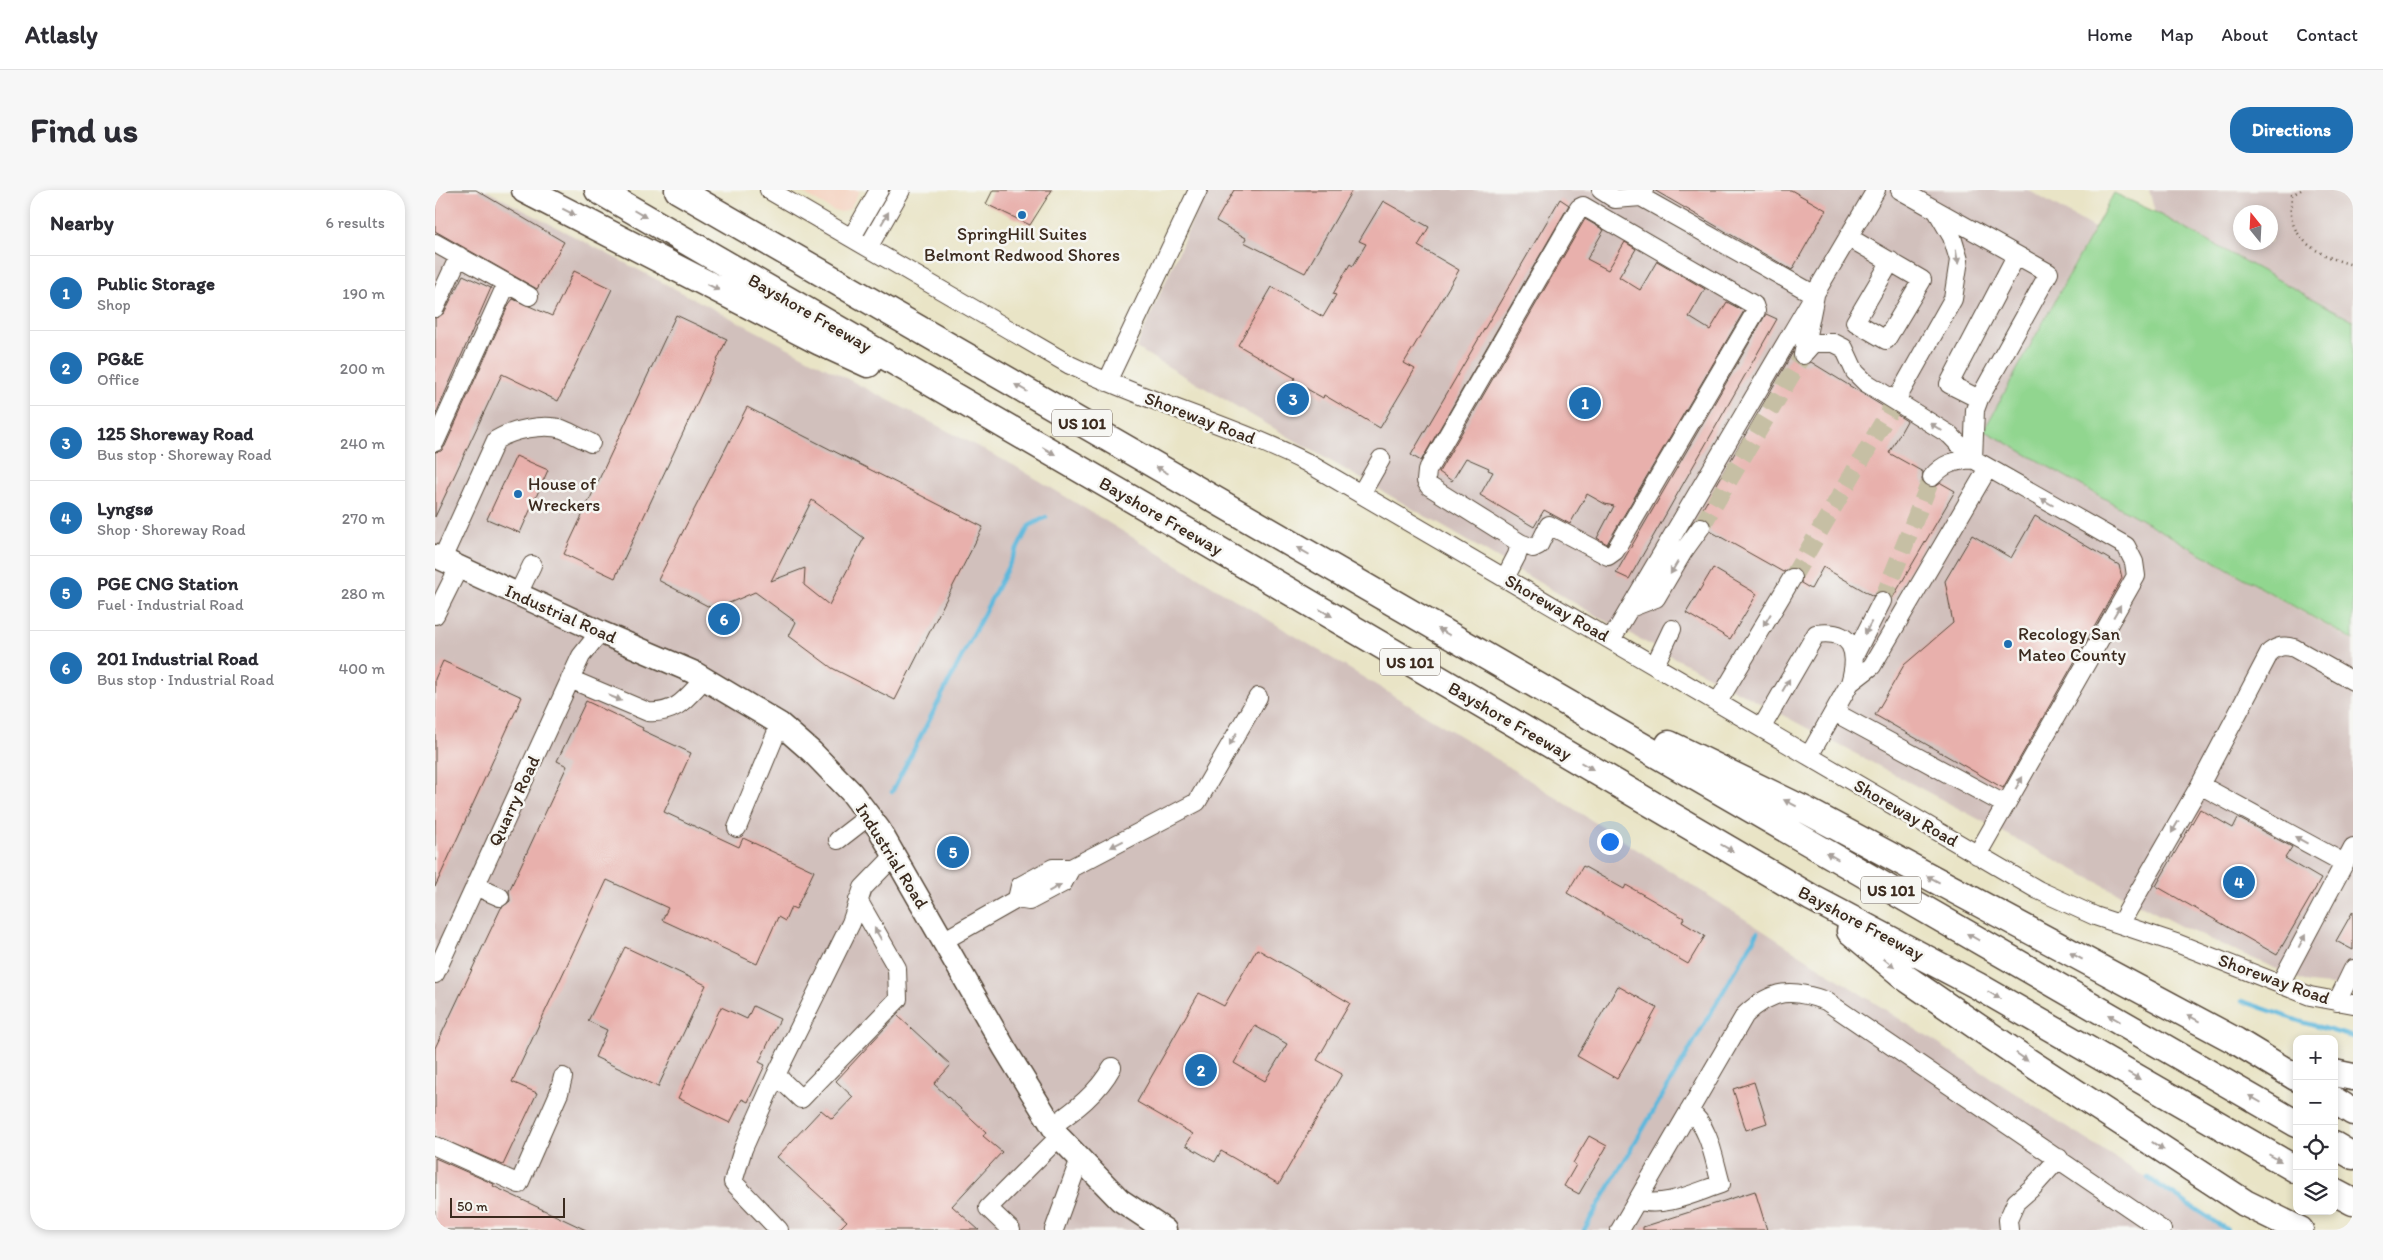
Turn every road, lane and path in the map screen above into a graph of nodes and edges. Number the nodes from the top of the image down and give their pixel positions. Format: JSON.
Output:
{"nodes":[{"id":1,"x":525,"y":190,"type":"edge"},
{"id":2,"x":598,"y":190,"type":"edge"},
{"id":3,"x":678,"y":190,"type":"edge"},
{"id":4,"x":769,"y":190,"type":"edge"},
{"id":5,"x":879,"y":190,"type":"edge"},
{"id":6,"x":901,"y":190,"type":"edge"},
{"id":7,"x":1198,"y":190,"type":"edge"},
{"id":8,"x":1601,"y":190,"type":"edge"},
{"id":9,"x":1876,"y":190,"type":"edge"},
{"id":10,"x":1900,"y":190,"type":"edge"},
{"id":11,"x":2301,"y":190,"type":"edge"},
{"id":12,"x":2347,"y":190,"type":"edge"},
{"id":13,"x":1643,"y":193,"type":"edge"},
{"id":14,"x":2353,"y":193,"type":"edge"},
{"id":15,"x":1937,"y":213,"type":"junction"},
{"id":16,"x":852,"y":237,"type":"junction"},
{"id":17,"x":1848,"y":237,"type":"junction"},
{"id":18,"x":435,"y":243,"type":"edge"},
{"id":19,"x":869,"y":246,"type":"junction"},
{"id":20,"x":459,"y":256,"type":"junction"},
{"id":21,"x":2016,"y":256,"type":"junction"},
{"id":22,"x":1891,"y":261,"type":"dead end"},
{"id":23,"x":2353,"y":265,"type":"edge"},
{"id":24,"x":507,"y":283,"type":"junction"},
{"id":25,"x":1815,"y":295,"type":"junction"},
{"id":26,"x":529,"y":296,"type":"dead end"},
{"id":27,"x":435,"y":308,"type":"edge"},
{"id":28,"x":1107,"y":382,"type":"junction"},
{"id":29,"x":1899,"y":395,"type":"tunnel mouth"},
{"id":30,"x":1979,"y":399,"type":"junction"},
{"id":31,"x":1007,"y":427,"type":"junction"},
{"id":32,"x":435,"y":442,"type":"edge"},
{"id":33,"x":591,"y":443,"type":"dead end"},
{"id":34,"x":1381,"y":459,"type":"dead end"},
{"id":35,"x":1980,"y":463,"type":"junction"},
{"id":36,"x":1931,"y":477,"type":"tunnel mouth"},
{"id":37,"x":1361,"y":494,"type":"junction"},
{"id":38,"x":1701,"y":527,"type":"tunnel mouth"},
{"id":39,"x":1521,"y":543,"type":"junction"},
{"id":40,"x":445,"y":560,"type":"edge"},
{"id":41,"x":532,"y":565,"type":"dead end"},
{"id":42,"x":1505,"y":578,"type":"junction"},
{"id":43,"x":1793,"y":578,"type":"tunnel mouth"},
{"id":44,"x":518,"y":594,"type":"junction"},
{"id":45,"x":1883,"y":601,"type":"tunnel mouth"},
{"id":46,"x":1629,"y":608,"type":"junction"},
{"id":47,"x":435,"y":615,"type":"edge"},
{"id":48,"x":1673,"y":629,"type":"dead end"},
{"id":49,"x":600,"y":632,"type":"junction"},
{"id":50,"x":1611,"y":640,"type":"junction"},
{"id":51,"x":1486,"y":656,"type":"junction"},
{"id":52,"x":1854,"y":656,"type":"junction"},
{"id":53,"x":1655,"y":665,"type":"junction"},
{"id":54,"x":705,"y":678,"type":"junction"},
{"id":55,"x":570,"y":679,"type":"junction"},
{"id":56,"x":2353,"y":681,"type":"edge"},
{"id":57,"x":1850,"y":683,"type":"junction"},
{"id":58,"x":1258,"y":697,"type":"dead end"},
{"id":59,"x":1718,"y":702,"type":"junction"},
{"id":60,"x":1834,"y":712,"type":"junction"},
{"id":61,"x":780,"y":724,"type":"junction"},
{"id":62,"x":1762,"y":727,"type":"junction"},
{"id":63,"x":1809,"y":756,"type":"junction"},
{"id":64,"x":2200,"y":785,"type":"junction"},
{"id":65,"x":2006,"y":805,"type":"junction"},
{"id":66,"x":869,"y":816,"type":"junction"},
{"id":67,"x":737,"y":828,"type":"dead end"},
{"id":68,"x":838,"y":840,"type":"dead end"},
{"id":69,"x":2353,"y":847,"type":"edge"},
{"id":70,"x":1977,"y":855,"type":"junction"},
{"id":71,"x":895,"y":856,"type":"junction"},
{"id":72,"x":2344,"y":863,"type":"junction"},
{"id":73,"x":475,"y":886,"type":"junction"},
{"id":74,"x":500,"y":897,"type":"dead end"},
{"id":75,"x":1812,"y":898,"type":"junction"},
{"id":76,"x":859,"y":900,"type":"junction"},
{"id":77,"x":2120,"y":924,"type":"junction"},
{"id":78,"x":943,"y":941,"type":"junction"},
{"id":79,"x":2353,"y":969,"type":"edge"},
{"id":80,"x":435,"y":974,"type":"edge"},
{"id":81,"x":2280,"y":984,"type":"junction"},
{"id":82,"x":2345,"y":1003,"type":"edge"},
{"id":83,"x":2236,"y":1041,"type":"junction"},
{"id":84,"x":2293,"y":1058,"type":"edge"},
{"id":85,"x":1112,"y":1067,"type":"dead end"},
{"id":86,"x":2338,"y":1074,"type":"edge"},
{"id":87,"x":776,"y":1075,"type":"junction"},
{"id":88,"x":2293,"y":1076,"type":"edge"},
{"id":89,"x":563,"y":1077,"type":"dead end"},
{"id":90,"x":2353,"y":1077,"type":"edge"},
{"id":91,"x":2338,"y":1103,"type":"edge"},
{"id":92,"x":1689,"y":1111,"type":"junction"},
{"id":93,"x":2353,"y":1112,"type":"edge"},
{"id":94,"x":2293,"y":1122,"type":"edge"},
{"id":95,"x":1055,"y":1132,"type":"junction"},
{"id":96,"x":435,"y":1146,"type":"edge"},
{"id":97,"x":2338,"y":1147,"type":"edge"},
{"id":98,"x":2353,"y":1156,"type":"edge"},
{"id":99,"x":2059,"y":1158,"type":"junction"},
{"id":100,"x":1079,"y":1160,"type":"junction"},
{"id":101,"x":2293,"y":1168,"type":"edge"},
{"id":102,"x":2338,"y":1194,"type":"edge"},
{"id":103,"x":1637,"y":1200,"type":"junction"},
{"id":104,"x":2353,"y":1202,"type":"edge"},
{"id":105,"x":2245,"y":1203,"type":"junction"},
{"id":106,"x":779,"y":1230,"type":"edge"},
{"id":107,"x":1011,"y":1230,"type":"edge"},
{"id":108,"x":1054,"y":1230,"type":"edge"},
{"id":109,"x":1165,"y":1230,"type":"edge"},
{"id":110,"x":1619,"y":1230,"type":"edge"},
{"id":111,"x":2009,"y":1230,"type":"edge"},
{"id":112,"x":2162,"y":1230,"type":"edge"},
{"id":113,"x":2271,"y":1230,"type":"edge"},
{"id":114,"x":2300,"y":1230,"type":"edge"}],
"edges":[{"from":1,"to":31,"type":"highway","one_way":true},
{"from":2,"to":31,"type":"highway","name":"Bayshore Freeway","number":"US 101","one_way":true},
{"from":51,"to":3,"type":"highway","number":"US 101","one_way":true},
{"from":4,"to":16,"type":"street","name":"Shoreway Road"},
{"from":5,"to":16,"type":"street"},
{"from":19,"to":6,"type":"street","one_way":true},
{"from":7,"to":28,"type":"street"},
{"from":8,"to":13,"type":"street"},
{"from":9,"to":17,"type":"street"},
{"from":10,"to":15,"type":"street"},
{"from":11,"to":23,"type":"path"},
{"from":12,"to":14,"type":"path"},
{"from":13,"to":25,"type":"street"},
{"from":15,"to":21,"type":"street"},
{"from":15,"to":29,"type":"street","one_way":true},
{"from":16,"to":19,"type":"street","name":"Shoreway Road"},
{"from":17,"to":22,"type":"street"},
{"from":17,"to":25,"type":"street"},
{"from":18,"to":20,"type":"street"},
{"from":19,"to":28,"type":"street","name":"Shoreway Road"},
{"from":20,"to":24,"type":"street"},
{"from":20,"to":27,"type":"street"},
{"from":21,"to":30,"type":"street"},
{"from":21,"to":30,"type":"street"},
{"from":24,"to":26,"type":"street"},
{"from":24,"to":32,"type":"street"},
{"from":35,"to":25,"type":"street","one_way":true},
{"from":25,"to":46,"type":"street"},
{"from":28,"to":37,"type":"street","name":"Shoreway Road"},
{"from":30,"to":35,"type":"street"},
{"from":31,"to":75,"type":"highway","name":"Bayshore Freeway","number":"US 101","one_way":true},
{"from":33,"to":40,"type":"street"},
{"from":34,"to":37,"type":"street"},
{"from":35,"to":36,"type":"street"},
{"from":35,"to":57,"type":"street"},
{"from":65,"to":35,"type":"street","one_way":true},
{"from":37,"to":42,"type":"street","name":"Shoreway Road"},
{"from":38,"to":46,"type":"street","one_way":true},
{"from":39,"to":39,"type":"street"},
{"from":39,"to":42,"type":"street"},
{"from":40,"to":44,"type":"main road","name":"Industrial Road"},
{"from":40,"to":47,"type":"street"},
{"from":41,"to":44,"type":"street"},
{"from":42,"to":50,"type":"street","name":"Shoreway Road"},
{"from":43,"to":59,"type":"street","one_way":true},
{"from":44,"to":49,"type":"main road","name":"Industrial Road"},
{"from":45,"to":52,"type":"street","one_way":true},
{"from":46,"to":50,"type":"street"},
{"from":48,"to":53,"type":"street"},
{"from":49,"to":54,"type":"main road","name":"Industrial Road"},
{"from":49,"to":55,"type":"street","name":"Quarry Road"},
{"from":50,"to":53,"type":"street","name":"Shoreway Road"},
{"from":83,"to":51,"type":"highway","one_way":true},
{"from":94,"to":51,"type":"highway","number":"US 101","one_way":true},
{"from":52,"to":57,"type":"street"},
{"from":62,"to":52,"type":"street","one_way":true},
{"from":53,"to":59,"type":"street","name":"Shoreway Road"},
{"from":55,"to":54,"type":"street","one_way":true},
{"from":54,"to":61,"type":"main road","name":"Industrial Road"},
{"from":55,"to":73,"type":"street","name":"Quarry Road"},
{"from":56,"to":64,"type":"street"},
{"from":57,"to":60,"type":"street"},
{"from":58,"to":78,"type":"street","one_way":true},
{"from":59,"to":62,"type":"street","name":"Shoreway Road"},
{"from":60,"to":63,"type":"street"},
{"from":60,"to":65,"type":"street"},
{"from":61,"to":66,"type":"main road","name":"Industrial Road"},
{"from":61,"to":67,"type":"street"},
{"from":62,"to":63,"type":"street","name":"Shoreway Road"},
{"from":63,"to":70,"type":"street","name":"Shoreway Road"},
{"from":72,"to":64,"type":"street","one_way":true},
{"from":64,"to":77,"type":"street","one_way":true},
{"from":65,"to":70,"type":"street"},
{"from":66,"to":68,"type":"street"},
{"from":66,"to":71,"type":"main road","name":"Industrial Road"},
{"from":69,"to":72,"type":"street"},
{"from":70,"to":77,"type":"street","name":"Shoreway Road"},
{"from":71,"to":76,"type":"street"},
{"from":71,"to":78,"type":"main road","name":"Industrial Road"},
{"from":81,"to":72,"type":"street","one_way":true},
{"from":73,"to":74,"type":"street"},
{"from":73,"to":80,"type":"street","name":"Quarry Road"},
{"from":75,"to":101,"type":"highway","name":"Bayshore Freeway","number":"US 101","one_way":true},
{"from":75,"to":105,"type":"highway","one_way":true},
{"from":76,"to":87,"type":"street"},
{"from":87,"to":76,"type":"street","one_way":true},
{"from":77,"to":81,"type":"street","name":"Shoreway Road"},
{"from":78,"to":95,"type":"main road","name":"Industrial Road"},
{"from":79,"to":82,"type":"street"},
{"from":81,"to":82,"type":"street","name":"Shoreway Road"},
{"from":83,"to":84,"type":"highway"},
{"from":83,"to":88,"type":"highway"},
{"from":85,"to":95,"type":"street"},
{"from":86,"to":90,"type":"highway"},
{"from":87,"to":106,"type":"street"},
{"from":89,"to":96,"type":"street"},
{"from":91,"to":93,"type":"highway"},
{"from":92,"to":99,"type":"street"},
{"from":92,"to":103,"type":"street"},
{"from":92,"to":103,"type":"street"},
{"from":95,"to":100,"type":"main road","name":"Industrial Road"},
{"from":95,"to":107,"type":"street"},
{"from":97,"to":98,"type":"highway"},
{"from":99,"to":111,"type":"street"},
{"from":99,"to":112,"type":"street"},
{"from":100,"to":108,"type":"street"},
{"from":100,"to":109,"type":"main road","name":"Industrial Road"},
{"from":102,"to":104,"type":"highway"},
{"from":103,"to":110,"type":"street"},
{"from":105,"to":113,"type":"highway"},
{"from":105,"to":114,"type":"highway"}]}
